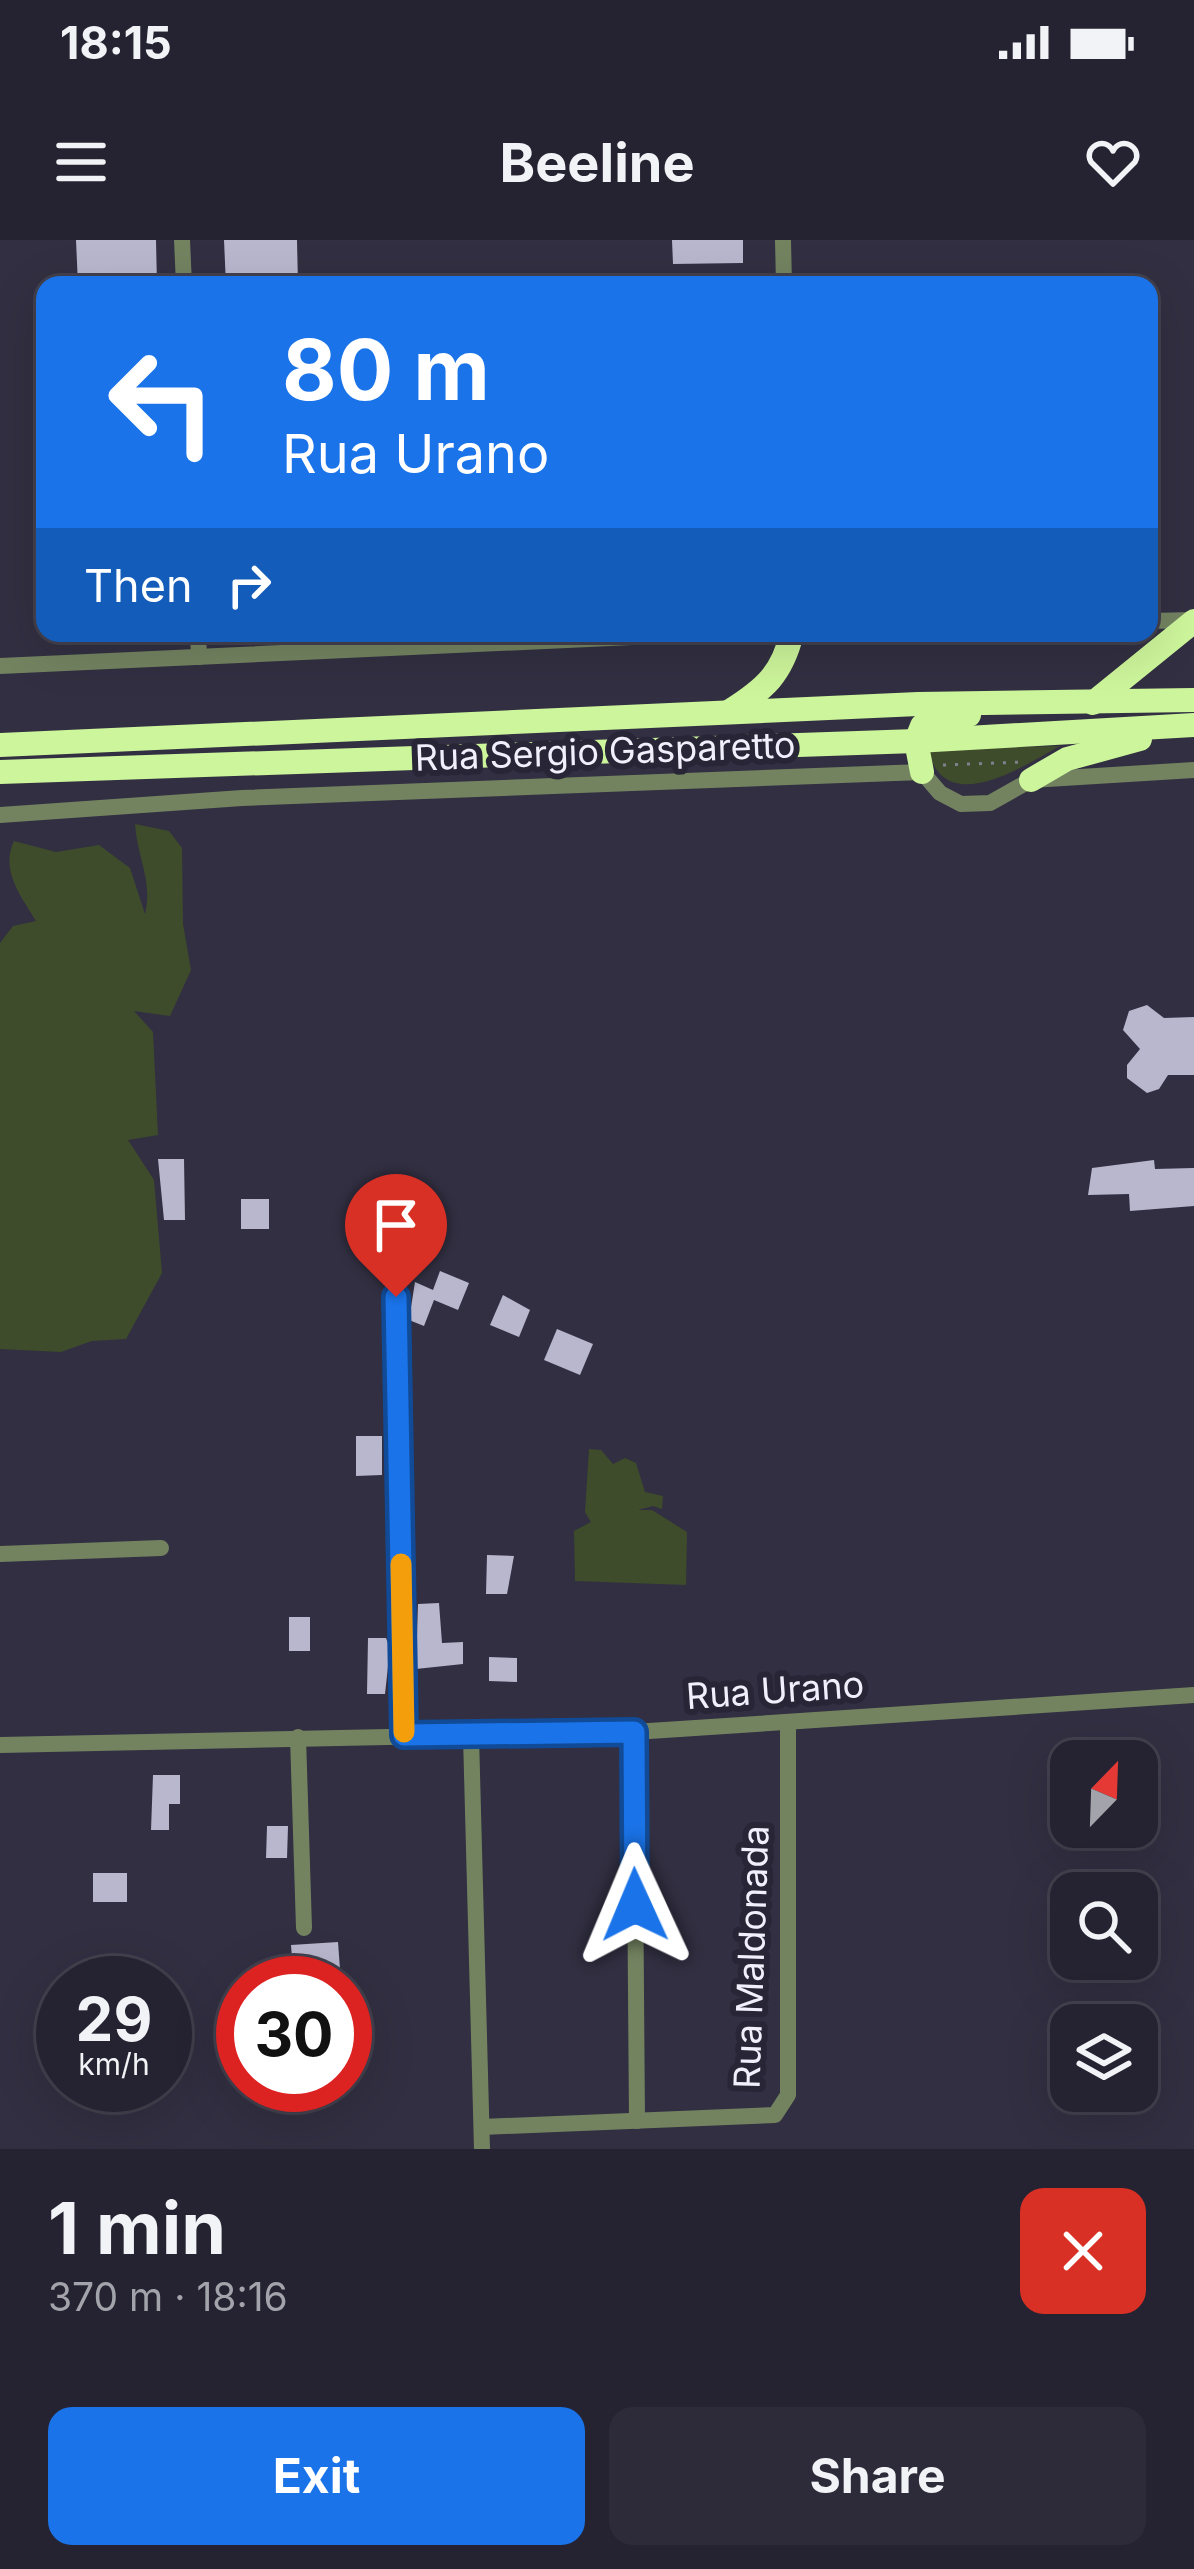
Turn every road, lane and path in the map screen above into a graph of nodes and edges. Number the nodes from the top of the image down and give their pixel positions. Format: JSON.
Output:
{"nodes":[{"id":1,"x":182,"y":240,"type":"edge"},
{"id":2,"x":783,"y":240,"type":"edge"},
{"id":3,"x":184,"y":276,"type":"edge"},
{"id":4,"x":784,"y":276,"type":"edge"},
{"id":5,"x":1158,"y":621,"type":"edge"},
{"id":6,"x":1194,"y":621,"type":"edge"},
{"id":7,"x":198,"y":642,"type":"edge"},
{"id":8,"x":523,"y":642,"type":"edge"},
{"id":9,"x":791,"y":642,"type":"edge"},
{"id":10,"x":199,"y":657,"type":"junction"},
{"id":11,"x":0,"y":666,"type":"edge"},
{"id":12,"x":1194,"y":700,"type":"edge"},
{"id":13,"x":1093,"y":703,"type":"junction"},
{"id":14,"x":728,"y":712,"type":"junction"},
{"id":15,"x":1194,"y":725,"type":"edge"},
{"id":16,"x":916,"y":741,"type":"junction"},
{"id":17,"x":0,"y":745,"type":"edge"},
{"id":18,"x":86,"y":767,"type":"junction"},
{"id":19,"x":1194,"y":770,"type":"edge"},
{"id":20,"x":0,"y":772,"type":"edge"},
{"id":21,"x":922,"y":772,"type":"junction"},
{"id":22,"x":1031,"y":779,"type":"junction"},
{"id":23,"x":0,"y":791,"type":"edge"},
{"id":24,"x":0,"y":815,"type":"edge"},
{"id":25,"x":396,"y":1297,"type":"dead end"},
{"id":26,"x":161,"y":1548,"type":"dead end"},
{"id":27,"x":0,"y":1554,"type":"edge"},
{"id":28,"x":1194,"y":1695,"type":"edge"},
{"id":29,"x":788,"y":1721,"type":"junction"},
{"id":30,"x":634,"y":1732,"type":"junction"},
{"id":31,"x":404,"y":1735,"type":"junction"},
{"id":32,"x":471,"y":1736,"type":"junction"},
{"id":33,"x":298,"y":1737,"type":"junction"},
{"id":34,"x":0,"y":1745,"type":"edge"},
{"id":35,"x":304,"y":1928,"type":"dead end"},
{"id":36,"x":637,"y":2121,"type":"junction"},
{"id":37,"x":482,"y":2128,"type":"junction"},
{"id":38,"x":482,"y":2149,"type":"edge"}],
"edges":[{"from":1,"to":3,"type":"street"},
{"from":2,"to":4,"type":"street"},
{"from":5,"to":6,"type":"street"},
{"from":6,"to":13,"type":"highway"},
{"from":7,"to":10,"type":"street"},
{"from":8,"to":10,"type":"street"},
{"from":9,"to":14,"type":"highway"},
{"from":10,"to":11,"type":"street"},
{"from":12,"to":13,"type":"highway"},
{"from":13,"to":14,"type":"highway"},
{"from":13,"to":16,"type":"highway"},
{"from":14,"to":17,"type":"highway"},
{"from":15,"to":16,"type":"highway"},
{"from":15,"to":22,"type":"highway"},
{"from":16,"to":18,"type":"highway"},
{"from":16,"to":21,"type":"highway"},
{"from":18,"to":20,"type":"highway"},
{"from":18,"to":23,"type":"highway"},
{"from":19,"to":22,"type":"street"},
{"from":21,"to":22,"type":"street"},
{"from":21,"to":24,"type":"street","name":"Rua Sergio Gasparetto"},
{"from":25,"to":31,"type":"street"},
{"from":26,"to":27,"type":"street"},
{"from":28,"to":29,"type":"street","name":"Rua Urano"},
{"from":29,"to":30,"type":"street","name":"Rua Urano"},
{"from":29,"to":36,"type":"street","name":"Rua Maldonada"},
{"from":30,"to":32,"type":"street","name":"Rua Urano"},
{"from":30,"to":36,"type":"street"},
{"from":31,"to":32,"type":"street","name":"Rua Urano"},
{"from":31,"to":33,"type":"street","name":"Rua Urano"},
{"from":32,"to":37,"type":"street"},
{"from":33,"to":34,"type":"street","name":"Rua Urano"},
{"from":33,"to":35,"type":"street"},
{"from":36,"to":37,"type":"street","name":"Rua Maldonada"},
{"from":37,"to":38,"type":"street"}]}
